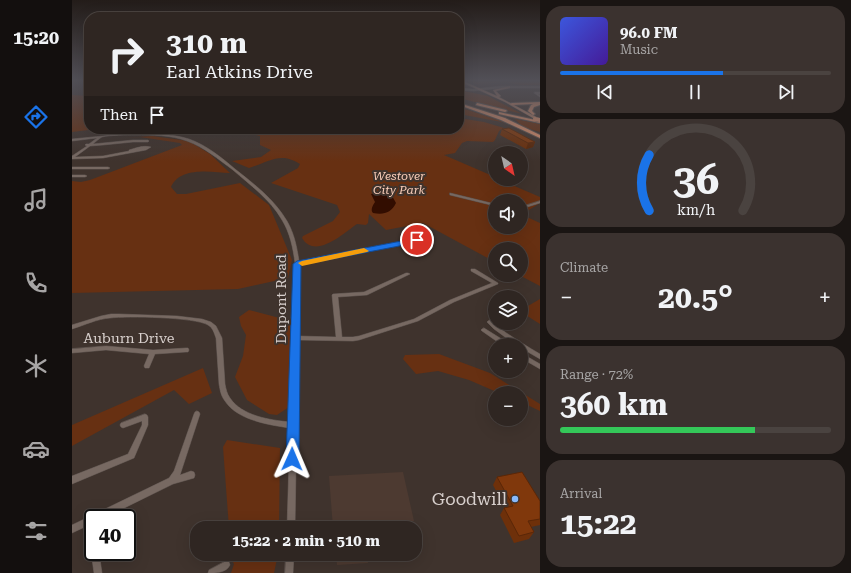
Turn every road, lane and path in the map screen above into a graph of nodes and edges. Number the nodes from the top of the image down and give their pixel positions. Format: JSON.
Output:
{"nodes":[{"id":1,"x":474,"y":108,"type":"edge"},
{"id":2,"x":480,"y":108,"type":"edge"},
{"id":3,"x":488,"y":108,"type":"edge"},
{"id":4,"x":520,"y":108,"type":"edge"},
{"id":5,"x":520,"y":108,"type":"edge"},
{"id":6,"x":531,"y":108,"type":"edge"},
{"id":7,"x":538,"y":119,"type":"edge"},
{"id":8,"x":99,"y":137,"type":"junction"},
{"id":9,"x":540,"y":137,"type":"edge"},
{"id":10,"x":72,"y":140,"type":"edge"},
{"id":11,"x":148,"y":141,"type":"dead end"},
{"id":12,"x":87,"y":145,"type":"junction"},
{"id":13,"x":130,"y":151,"type":"dead end"},
{"id":14,"x":77,"y":153,"type":"junction"},
{"id":15,"x":72,"y":154,"type":"edge"},
{"id":16,"x":72,"y":158,"type":"edge"},
{"id":17,"x":72,"y":168,"type":"edge"},
{"id":18,"x":108,"y":168,"type":"dead end"},
{"id":19,"x":72,"y":176,"type":"edge"},
{"id":20,"x":85,"y":176,"type":"dead end"},
{"id":21,"x":451,"y":194,"type":"dead end"},
{"id":22,"x":540,"y":202,"type":"edge"},
{"id":23,"x":488,"y":204,"type":"edge"},
{"id":24,"x":528,"y":206,"type":"edge"},
{"id":25,"x":429,"y":243,"type":"dead end"},
{"id":26,"x":297,"y":262,"type":"junction"},
{"id":27,"x":473,"y":270,"type":"dead end"},
{"id":28,"x":408,"y":274,"type":"dead end"},
{"id":29,"x":72,"y":327,"type":"edge"},
{"id":30,"x":484,"y":330,"type":"dead end"},
{"id":31,"x":498,"y":330,"type":"edge"},
{"id":32,"x":296,"y":338,"type":"junction"},
{"id":33,"x":496,"y":338,"type":"edge"},
{"id":34,"x":510,"y":338,"type":"edge"},
{"id":35,"x":339,"y":339,"type":"junction"},
{"id":36,"x":528,"y":349,"type":"edge"},
{"id":37,"x":186,"y":350,"type":"dead end"},
{"id":38,"x":72,"y":351,"type":"edge"},
{"id":39,"x":153,"y":352,"type":"junction"},
{"id":40,"x":540,"y":357,"type":"edge"},
{"id":41,"x":528,"y":359,"type":"edge"},
{"id":42,"x":147,"y":366,"type":"dead end"},
{"id":43,"x":540,"y":367,"type":"edge"},
{"id":44,"x":197,"y":414,"type":"dead end"},
{"id":45,"x":123,"y":425,"type":"dead end"},
{"id":46,"x":293,"y":425,"type":"junction"},
{"id":47,"x":191,"y":475,"type":"dead end"},
{"id":48,"x":72,"y":480,"type":"edge"},
{"id":49,"x":172,"y":481,"type":"junction"},
{"id":50,"x":114,"y":509,"type":"edge"},
{"id":51,"x":291,"y":521,"type":"edge"},
{"id":52,"x":84,"y":523,"type":"edge"},
{"id":53,"x":72,"y":529,"type":"edge"},
{"id":54,"x":96,"y":561,"type":"edge"},
{"id":55,"x":290,"y":561,"type":"edge"},
{"id":56,"x":226,"y":565,"type":"dead end"},
{"id":57,"x":98,"y":573,"type":"edge"},
{"id":58,"x":212,"y":573,"type":"edge"},
{"id":59,"x":289,"y":573,"type":"edge"}],
"edges":[{"from":1,"to":9,"type":"highway"},
{"from":2,"to":7,"type":"highway"},
{"from":3,"to":7,"type":"highway"},
{"from":4,"to":7,"type":"main road"},
{"from":5,"to":7,"type":"main road"},
{"from":6,"to":7,"type":"highway"},
{"from":8,"to":10,"type":"street","name":"Dupont Road"},
{"from":8,"to":12,"type":"street"},
{"from":8,"to":26,"type":"street","name":"Dupont Road"},
{"from":11,"to":12,"type":"street"},
{"from":12,"to":14,"type":"street"},
{"from":13,"to":16,"type":"street"},
{"from":14,"to":15,"type":"street"},
{"from":14,"to":16,"type":"street"},
{"from":17,"to":18,"type":"street"},
{"from":19,"to":20,"type":"street"},
{"from":21,"to":23,"type":"street"},
{"from":22,"to":24,"type":"street"},
{"from":25,"to":26,"type":"street"},
{"from":26,"to":32,"type":"street","name":"Dupont Road"},
{"from":27,"to":35,"type":"street"},
{"from":28,"to":35,"type":"street"},
{"from":29,"to":46,"type":"street","name":"Auburn Drive"},
{"from":30,"to":33,"type":"street"},
{"from":31,"to":34,"type":"street"},
{"from":32,"to":35,"type":"street"},
{"from":32,"to":46,"type":"street","name":"Dupont Road"},
{"from":36,"to":40,"type":"street"},
{"from":37,"to":39,"type":"street","name":"Auburn Drive"},
{"from":38,"to":39,"type":"street","name":"Auburn Drive"},
{"from":39,"to":42,"type":"street"},
{"from":41,"to":43,"type":"street"},
{"from":44,"to":49,"type":"street"},
{"from":45,"to":48,"type":"street"},
{"from":46,"to":51,"type":"street","name":"Dupont Road"},
{"from":47,"to":49,"type":"street"},
{"from":49,"to":50,"type":"street"},
{"from":52,"to":53,"type":"street"},
{"from":54,"to":57,"type":"street"},
{"from":55,"to":59,"type":"street"},
{"from":56,"to":58,"type":"street"}]}
